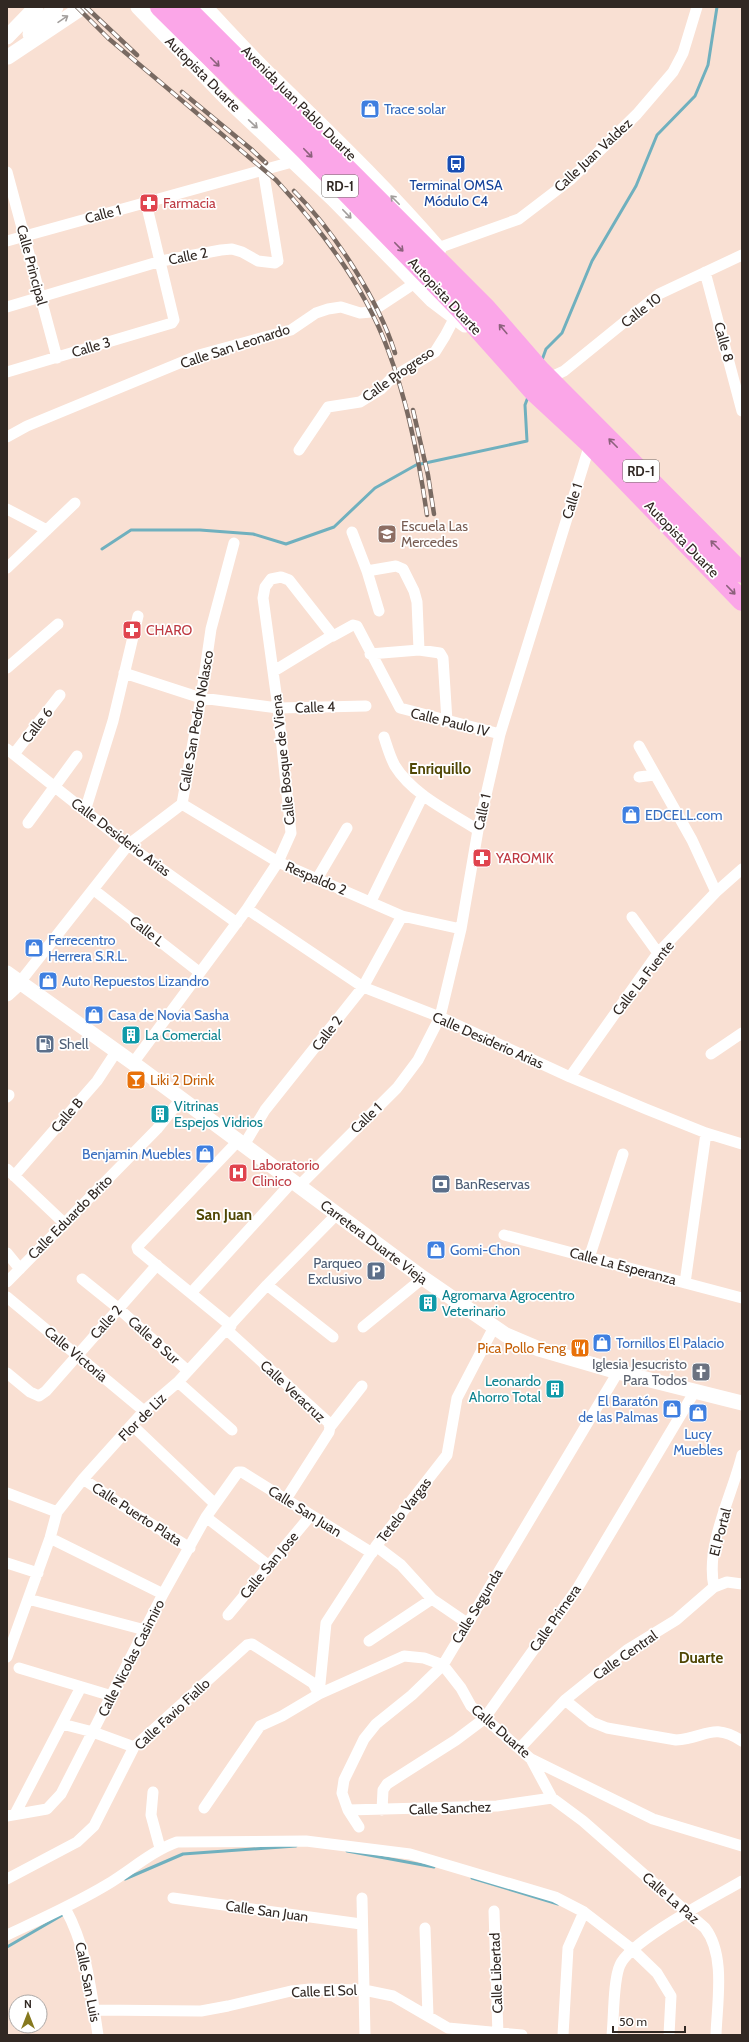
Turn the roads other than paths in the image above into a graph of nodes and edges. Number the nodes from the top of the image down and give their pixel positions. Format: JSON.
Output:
{"nodes":[{"id":1,"x":36,"y":7,"type":"edge"},
{"id":2,"x":56,"y":7,"type":"edge"},
{"id":3,"x":83,"y":7,"type":"edge"},
{"id":4,"x":138,"y":7,"type":"edge"},
{"id":5,"x":160,"y":7,"type":"edge"},
{"id":6,"x":185,"y":7,"type":"edge"},
{"id":7,"x":697,"y":7,"type":"edge"},
{"id":8,"x":197,"y":21,"type":"edge"},
{"id":9,"x":7,"y":37,"type":"edge"},
{"id":10,"x":7,"y":57,"type":"edge"},
{"id":11,"x":292,"y":162,"type":"junction"},
{"id":12,"x":263,"y":169,"type":"junction"},
{"id":13,"x":7,"y":172,"type":"edge"},
{"id":14,"x":146,"y":202,"type":"junction"},
{"id":15,"x":25,"y":236,"type":"junction"},
{"id":16,"x":7,"y":241,"type":"edge"},
{"id":17,"x":438,"y":248,"type":"junction"},
{"id":18,"x":742,"y":255,"type":"edge"},
{"id":19,"x":161,"y":261,"type":"junction"},
{"id":20,"x":705,"y":272,"type":"junction"},
{"id":21,"x":415,"y":283,"type":"junction"},
{"id":22,"x":40,"y":296,"type":"junction"},
{"id":23,"x":7,"y":306,"type":"edge"},
{"id":24,"x":486,"y":308,"type":"junction"},
{"id":25,"x":455,"y":316,"type":"junction"},
{"id":26,"x":488,"y":342,"type":"junction"},
{"id":27,"x":515,"y":356,"type":"junction"},
{"id":28,"x":58,"y":358,"type":"junction"},
{"id":29,"x":7,"y":372,"type":"edge"},
{"id":30,"x":545,"y":374,"type":"junction"},
{"id":31,"x":742,"y":411,"type":"edge"},
{"id":32,"x":7,"y":437,"type":"edge"},
{"id":33,"x":590,"y":444,"type":"junction"},
{"id":34,"x":300,"y":450,"type":"dead end"},
{"id":35,"x":75,"y":503,"type":"dead end"},
{"id":36,"x":7,"y":509,"type":"edge"},
{"id":37,"x":47,"y":530,"type":"junction"},
{"id":38,"x":352,"y":532,"type":"dead end"},
{"id":39,"x":234,"y":543,"type":"dead end"},
{"id":40,"x":7,"y":568,"type":"edge"},
{"id":41,"x":367,"y":571,"type":"junction"},
{"id":42,"x":742,"y":573,"type":"edge"},
{"id":43,"x":742,"y":601,"type":"edge"},
{"id":44,"x":380,"y":611,"type":"dead end"},
{"id":45,"x":138,"y":616,"type":"dead end"},
{"id":46,"x":58,"y":624,"type":"dead end"},
{"id":47,"x":333,"y":635,"type":"junction"},
{"id":48,"x":419,"y":650,"type":"junction"},
{"id":49,"x":370,"y":654,"type":"junction"},
{"id":50,"x":7,"y":668,"type":"edge"},
{"id":51,"x":274,"y":671,"type":"junction"},
{"id":52,"x":124,"y":673,"type":"junction"},
{"id":53,"x":60,"y":695,"type":"dead end"},
{"id":54,"x":202,"y":698,"type":"junction"},
{"id":55,"x":366,"y":706,"type":"dead end"},
{"id":56,"x":278,"y":708,"type":"junction"},
{"id":57,"x":447,"y":721,"type":"junction"},
{"id":58,"x":500,"y":734,"type":"junction"},
{"id":59,"x":384,"y":737,"type":"dead end"},
{"id":60,"x":639,"y":746,"type":"dead end"},
{"id":61,"x":11,"y":752,"type":"edge"},
{"id":62,"x":77,"y":756,"type":"dead end"},
{"id":63,"x":654,"y":775,"type":"junction"},
{"id":64,"x":640,"y":777,"type":"dead end"},
{"id":65,"x":55,"y":787,"type":"junction"},
{"id":66,"x":423,"y":795,"type":"junction"},
{"id":67,"x":182,"y":804,"type":"junction"},
{"id":68,"x":84,"y":811,"type":"junction"},
{"id":69,"x":28,"y":823,"type":"dead end"},
{"id":70,"x":347,"y":828,"type":"dead end"},
{"id":71,"x":478,"y":830,"type":"junction"},
{"id":72,"x":128,"y":845,"type":"junction"},
{"id":73,"x":278,"y":862,"type":"junction"},
{"id":74,"x":742,"y":869,"type":"edge"},
{"id":75,"x":317,"y":879,"type":"junction"},
{"id":76,"x":94,"y":890,"type":"junction"},
{"id":77,"x":716,"y":892,"type":"junction"},
{"id":78,"x":371,"y":901,"type":"junction"},
{"id":79,"x":247,"y":909,"type":"junction"},
{"id":80,"x":402,"y":916,"type":"junction"},
{"id":81,"x":632,"y":917,"type":"dead end"},
{"id":82,"x":237,"y":923,"type":"junction"},
{"id":83,"x":460,"y":929,"type":"junction"},
{"id":84,"x":658,"y":953,"type":"junction"},
{"id":85,"x":199,"y":972,"type":"junction"},
{"id":86,"x":7,"y":973,"type":"edge"},
{"id":87,"x":20,"y":982,"type":"junction"},
{"id":88,"x":363,"y":987,"type":"junction"},
{"id":89,"x":7,"y":994,"type":"edge"},
{"id":90,"x":440,"y":1017,"type":"junction"},
{"id":91,"x":742,"y":1033,"type":"edge"},
{"id":92,"x":116,"y":1052,"type":"junction"},
{"id":93,"x":711,"y":1054,"type":"dead end"},
{"id":94,"x":133,"y":1063,"type":"junction"},
{"id":95,"x":570,"y":1077,"type":"junction"},
{"id":96,"x":181,"y":1099,"type":"junction"},
{"id":97,"x":706,"y":1133,"type":"junction"},
{"id":98,"x":241,"y":1143,"type":"junction"},
{"id":99,"x":742,"y":1144,"type":"edge"},
{"id":100,"x":622,"y":1154,"type":"dead end"},
{"id":101,"x":11,"y":1172,"type":"edge"},
{"id":102,"x":296,"y":1184,"type":"junction"},
{"id":103,"x":337,"y":1214,"type":"junction"},
{"id":104,"x":64,"y":1223,"type":"junction"},
{"id":105,"x":504,"y":1235,"type":"dead end"},
{"id":106,"x":138,"y":1247,"type":"joint"},
{"id":107,"x":7,"y":1253,"type":"edge"},
{"id":108,"x":589,"y":1258,"type":"junction"},
{"id":109,"x":156,"y":1265,"type":"junction"},
{"id":110,"x":20,"y":1268,"type":"junction"},
{"id":111,"x":423,"y":1278,"type":"junction"},
{"id":112,"x":82,"y":1279,"type":"dead end"},
{"id":113,"x":7,"y":1282,"type":"edge"},
{"id":114,"x":685,"y":1283,"type":"junction"},
{"id":115,"x":267,"y":1285,"type":"junction"},
{"id":116,"x":191,"y":1293,"type":"junction"},
{"id":117,"x":7,"y":1297,"type":"edge"},
{"id":118,"x":742,"y":1298,"type":"edge"},
{"id":119,"x":118,"y":1308,"type":"junction"},
{"id":120,"x":363,"y":1327,"type":"dead end"},
{"id":121,"x":494,"y":1327,"type":"junction"},
{"id":122,"x":229,"y":1328,"type":"junction"},
{"id":123,"x":334,"y":1338,"type":"dead end"},
{"id":124,"x":77,"y":1354,"type":"junction"},
{"id":125,"x":188,"y":1371,"type":"junction"},
{"id":126,"x":618,"y":1372,"type":"junction"},
{"id":127,"x":7,"y":1374,"type":"edge"},
{"id":128,"x":178,"y":1382,"type":"junction"},
{"id":129,"x":362,"y":1386,"type":"dead end"},
{"id":130,"x":695,"y":1391,"type":"junction"},
{"id":131,"x":742,"y":1404,"type":"edge"},
{"id":132,"x":144,"y":1411,"type":"junction"},
{"id":133,"x":132,"y":1425,"type":"junction"},
{"id":134,"x":330,"y":1427,"type":"junction"},
{"id":135,"x":232,"y":1430,"type":"dead end"},
{"id":136,"x":742,"y":1455,"type":"edge"},
{"id":137,"x":238,"y":1472,"type":"joint"},
{"id":138,"x":83,"y":1479,"type":"junction"},
{"id":139,"x":7,"y":1493,"type":"edge"},
{"id":140,"x":286,"y":1500,"type":"junction"},
{"id":141,"x":214,"y":1503,"type":"junction"},
{"id":142,"x":57,"y":1512,"type":"junction"},
{"id":143,"x":310,"y":1515,"type":"junction"},
{"id":144,"x":206,"y":1517,"type":"junction"},
{"id":145,"x":50,"y":1538,"type":"junction"},
{"id":146,"x":190,"y":1548,"type":"junction"},
{"id":147,"x":374,"y":1550,"type":"junction"},
{"id":148,"x":7,"y":1563,"type":"edge"},
{"id":149,"x":268,"y":1565,"type":"junction"},
{"id":150,"x":38,"y":1573,"type":"junction"},
{"id":151,"x":742,"y":1584,"type":"edge"},
{"id":152,"x":714,"y":1587,"type":"junction"},
{"id":153,"x":164,"y":1594,"type":"junction"},
{"id":154,"x":28,"y":1599,"type":"junction"},
{"id":155,"x":432,"y":1600,"type":"junction"},
{"id":156,"x":228,"y":1614,"type":"dead end"},
{"id":157,"x":467,"y":1623,"type":"junction"},
{"id":158,"x":145,"y":1630,"type":"junction"},
{"id":159,"x":12,"y":1631,"type":"edge"},
{"id":160,"x":369,"y":1641,"type":"dead end"},
{"id":161,"x":7,"y":1657,"type":"edge"},
{"id":162,"x":443,"y":1665,"type":"junction"},
{"id":163,"x":19,"y":1668,"type":"dead end"},
{"id":164,"x":81,"y":1687,"type":"junction"},
{"id":165,"x":319,"y":1694,"type":"junction"},
{"id":166,"x":112,"y":1696,"type":"junction"},
{"id":167,"x":565,"y":1700,"type":"junction"},
{"id":168,"x":484,"y":1719,"type":"junction"},
{"id":169,"x":62,"y":1724,"type":"junction"},
{"id":170,"x":94,"y":1732,"type":"junction"},
{"id":171,"x":742,"y":1741,"type":"edge"},
{"id":172,"x":134,"y":1747,"type":"junction"},
{"id":173,"x":520,"y":1748,"type":"junction"},
{"id":174,"x":532,"y":1759,"type":"junction"},
{"id":175,"x":153,"y":1792,"type":"dead end"},
{"id":176,"x":552,"y":1798,"type":"junction"},
{"id":177,"x":204,"y":1808,"type":"dead end"},
{"id":178,"x":348,"y":1810,"type":"junction"},
{"id":179,"x":382,"y":1810,"type":"junction"},
{"id":180,"x":11,"y":1815,"type":"edge"},
{"id":181,"x":359,"y":1827,"type":"dead end"},
{"id":182,"x":742,"y":1846,"type":"edge"},
{"id":183,"x":160,"y":1848,"type":"junction"},
{"id":184,"x":7,"y":1879,"type":"edge"},
{"id":185,"x":742,"y":1881,"type":"edge"},
{"id":186,"x":173,"y":1898,"type":"dead end"},
{"id":187,"x":362,"y":1898,"type":"dead end"},
{"id":188,"x":65,"y":1908,"type":"junction"},
{"id":189,"x":494,"y":1911,"type":"dead end"},
{"id":190,"x":584,"y":1912,"type":"junction"},
{"id":191,"x":687,"y":1912,"type":"junction"},
{"id":192,"x":362,"y":1924,"type":"junction"},
{"id":193,"x":425,"y":1928,"type":"dead end"},
{"id":194,"x":7,"y":1935,"type":"edge"},
{"id":195,"x":632,"y":1948,"type":"junction"},
{"id":196,"x":364,"y":1990,"type":"junction"},
{"id":197,"x":94,"y":2010,"type":"junction"},
{"id":198,"x":428,"y":2016,"type":"junction"},
{"id":199,"x":498,"y":2034,"type":"edge"},
{"id":200,"x":98,"y":2035,"type":"edge"},
{"id":201,"x":365,"y":2035,"type":"edge"},
{"id":202,"x":522,"y":2035,"type":"edge"},
{"id":203,"x":563,"y":2035,"type":"edge"},
{"id":204,"x":612,"y":2035,"type":"edge"},
{"id":205,"x":669,"y":2035,"type":"edge"},
{"id":206,"x":716,"y":2035,"type":"edge"}],
"edges":[{"from":1,"to":9,"type":"main road"},
{"from":2,"to":10,"type":"main road"},
{"from":10,"to":3,"type":"main road","one_way":true},
{"from":4,"to":11,"type":"main road","name":"Autopista Duarte","one_way":true},
{"from":5,"to":8,"type":"highway","name":"Autopista Duarte","number":"RD-1"},
{"from":6,"to":8,"type":"highway","name":"Autopista Duarte","number":"RD-1"},
{"from":7,"to":17,"type":"street","name":"Calle Juan Valdez"},
{"from":17,"to":8,"type":"main road","name":"Avenida Juan Pablo Duarte","one_way":true},
{"from":8,"to":24,"type":"highway","name":"Autopista Duarte","number":"RD-1"},
{"from":8,"to":26,"type":"highway","name":"Autopista Duarte","number":"RD-1","one_way":true},
{"from":11,"to":12,"type":"street","name":"Calle 1"},
{"from":11,"to":21,"type":"main road","name":"Autopista Duarte","one_way":true},
{"from":12,"to":14,"type":"street","name":"Calle 1"},
{"from":12,"to":19,"type":"street","name":"Calle 2"},
{"from":13,"to":15,"type":"street","name":"Calle Principal"},
{"from":14,"to":15,"type":"street","name":"Calle 1"},
{"from":14,"to":19,"type":"street"},
{"from":15,"to":16,"type":"street","name":"Calle 1"},
{"from":15,"to":22,"type":"street","name":"Calle Principal"},
{"from":17,"to":24,"type":"main road","name":"Avenida Juan Pablo Duarte"},
{"from":18,"to":20,"type":"street","name":"Calle 10"},
{"from":19,"to":22,"type":"street","name":"Calle 2"},
{"from":19,"to":28,"type":"street","name":"Calle 3"},
{"from":20,"to":30,"type":"street","name":"Calle 10"},
{"from":20,"to":31,"type":"street","name":"Calle 8"},
{"from":21,"to":25,"type":"main road","name":"Autopista Duarte"},
{"from":21,"to":32,"type":"street","name":"Calle San Leonardo"},
{"from":22,"to":23,"type":"street","name":"Calle 2"},
{"from":22,"to":28,"type":"street","name":"Calle Principal"},
{"from":27,"to":24,"type":"highway","number":"RD-1","one_way":true},
{"from":25,"to":26,"type":"main road","name":"Autopista Duarte"},
{"from":25,"to":34,"type":"street","name":"Calle Progreso"},
{"from":26,"to":27,"type":"highway","number":"RD-1"},
{"from":27,"to":30,"type":"highway","number":"RD-1"},
{"from":27,"to":33,"type":"highway","name":"Autopista Duarte","number":"RD-1"},
{"from":28,"to":29,"type":"street","name":"Calle 3"},
{"from":42,"to":30,"type":"highway","name":"Autopista Duarte","number":"RD-1","one_way":true},
{"from":33,"to":43,"type":"highway","name":"Autopista Duarte","number":"RD-1","one_way":true},
{"from":33,"to":58,"type":"street","name":"Calle 1"},
{"from":35,"to":37,"type":"street"},
{"from":36,"to":37,"type":"street"},
{"from":37,"to":40,"type":"street"},
{"from":38,"to":41,"type":"street"},
{"from":39,"to":54,"type":"street","name":"Calle San Pedro Nolasco"},
{"from":41,"to":44,"type":"street"},
{"from":41,"to":48,"type":"street"},
{"from":45,"to":52,"type":"street"},
{"from":46,"to":50,"type":"street"},
{"from":47,"to":49,"type":"street","name":"Calle Paulo IV"},
{"from":47,"to":51,"type":"street"},
{"from":47,"to":51,"type":"street","name":"Calle Bosque de Viena"},
{"from":48,"to":49,"type":"street"},
{"from":48,"to":57,"type":"street"},
{"from":49,"to":57,"type":"street","name":"Calle Paulo IV"},
{"from":51,"to":56,"type":"street","name":"Calle Bosque de Viena"},
{"from":52,"to":54,"type":"street","name":"Calle 4"},
{"from":52,"to":68,"type":"street"},
{"from":53,"to":61,"type":"street","name":"Calle 6"},
{"from":54,"to":56,"type":"street","name":"Calle 4"},
{"from":54,"to":67,"type":"street","name":"Calle San Pedro Nolasco"},
{"from":55,"to":56,"type":"street","name":"Calle 4"},
{"from":56,"to":73,"type":"street","name":"Calle Bosque de Viena"},
{"from":57,"to":58,"type":"street","name":"Calle Paulo IV"},
{"from":58,"to":71,"type":"street","name":"Calle 1"},
{"from":59,"to":66,"type":"street"},
{"from":60,"to":63,"type":"street"},
{"from":61,"to":65,"type":"street","name":"Calle Desiderio Arias"},
{"from":62,"to":65,"type":"street"},
{"from":63,"to":64,"type":"street"},
{"from":63,"to":77,"type":"street"},
{"from":65,"to":68,"type":"street","name":"Calle Desiderio Arias"},
{"from":65,"to":69,"type":"street"},
{"from":66,"to":71,"type":"street"},
{"from":66,"to":78,"type":"street"},
{"from":67,"to":72,"type":"street","name":"Calle San Pedro Nolasco"},
{"from":67,"to":73,"type":"street","name":"Respaldo 2"},
{"from":68,"to":72,"type":"street","name":"Calle Desiderio Arias"},
{"from":70,"to":75,"type":"street"},
{"from":71,"to":83,"type":"street","name":"Calle 1"},
{"from":72,"to":76,"type":"street","name":"Calle San Pedro Nolasco"},
{"from":72,"to":82,"type":"street","name":"Calle Desiderio Arias"},
{"from":73,"to":75,"type":"street","name":"Respaldo 2"},
{"from":73,"to":79,"type":"street","name":"Calle Bosque de Viena"},
{"from":74,"to":77,"type":"street","name":"Calle La Fuente"},
{"from":75,"to":78,"type":"street","name":"Respaldo 2"},
{"from":76,"to":85,"type":"street","name":"Calle L"},
{"from":76,"to":87,"type":"street","name":"Calle San Pedro Nolasco"},
{"from":77,"to":84,"type":"street","name":"Calle La Fuente"},
{"from":78,"to":80,"type":"street","name":"Respaldo 2"},
{"from":79,"to":82,"type":"street","name":"Calle Bosque de Viena"},
{"from":79,"to":88,"type":"street","name":"Calle Desiderio Arias"},
{"from":80,"to":83,"type":"street","name":"Respaldo 2"},
{"from":80,"to":88,"type":"street","name":"Calle 2"},
{"from":81,"to":84,"type":"street"},
{"from":82,"to":85,"type":"street","name":"Calle Bosque de Viena"},
{"from":83,"to":90,"type":"street","name":"Calle 1"},
{"from":84,"to":95,"type":"street","name":"Calle La Fuente"},
{"from":85,"to":94,"type":"street","name":"Calle Bosque de Viena"},
{"from":86,"to":87,"type":"main road","name":"Carretera Duarte Vieja"},
{"from":87,"to":89,"type":"main road"},
{"from":87,"to":92,"type":"main road","name":"Carretera Duarte Vieja"},
{"from":88,"to":90,"type":"street","name":"Calle Desiderio Arias"},
{"from":88,"to":98,"type":"street","name":"Calle 2"},
{"from":90,"to":95,"type":"street","name":"Calle Desiderio Arias"},
{"from":90,"to":102,"type":"street","name":"Calle 1"},
{"from":91,"to":93,"type":"street"},
{"from":92,"to":94,"type":"main road","name":"Carretera Duarte Vieja"},
{"from":92,"to":101,"type":"street","name":"Calle B"},
{"from":94,"to":96,"type":"main road","name":"Carretera Duarte Vieja"},
{"from":95,"to":97,"type":"street","name":"Calle Desiderio Arias"},
{"from":96,"to":98,"type":"main road","name":"Carretera Duarte Vieja"},
{"from":96,"to":104,"type":"street","name":"Calle Eduardo Brito"},
{"from":97,"to":99,"type":"street","name":"Calle Desiderio Arias"},
{"from":97,"to":114,"type":"street"},
{"from":98,"to":102,"type":"main road","name":"Carretera Duarte Vieja"},
{"from":98,"to":106,"type":"street","name":"Calle 2"},
{"from":100,"to":108,"type":"street"},
{"from":101,"to":104,"type":"street"},
{"from":102,"to":103,"type":"main road","name":"Carretera Duarte Vieja"},
{"from":102,"to":116,"type":"street","name":"Calle 1"},
{"from":103,"to":111,"type":"main road","name":"Carretera Duarte Vieja"},
{"from":103,"to":115,"type":"street","name":"Flor de Liz"},
{"from":104,"to":110,"type":"street","name":"Calle Eduardo Brito"},
{"from":105,"to":108,"type":"street","name":"Calle La Esperanza"},
{"from":106,"to":109,"type":"street","name":"Calle Veracruz"},
{"from":107,"to":110,"type":"street"},
{"from":108,"to":114,"type":"street","name":"Calle La Esperanza"},
{"from":109,"to":116,"type":"street","name":"Calle Veracruz"},
{"from":109,"to":119,"type":"street","name":"Calle 2"},
{"from":110,"to":113,"type":"street","name":"Calle Eduardo Brito"},
{"from":111,"to":120,"type":"street"},
{"from":111,"to":121,"type":"main road","name":"Carretera Duarte Vieja"},
{"from":112,"to":119,"type":"street","name":"Calle B Sur"},
{"from":114,"to":118,"type":"street","name":"Calle La Esperanza"},
{"from":115,"to":122,"type":"street","name":"Flor de Liz"},
{"from":115,"to":123,"type":"street"},
{"from":116,"to":122,"type":"street","name":"Calle Veracruz"},
{"from":117,"to":124,"type":"street","name":"Calle Victoria"},
{"from":119,"to":124,"type":"street","name":"Calle 2"},
{"from":119,"to":125,"type":"street","name":"Calle B Sur"},
{"from":121,"to":126,"type":"main road","name":"Carretera Duarte Vieja"},
{"from":121,"to":147,"type":"street","name":"Tetelo Vargas"},
{"from":122,"to":125,"type":"street","name":"Flor de Liz"},
{"from":122,"to":134,"type":"street","name":"Calle Veracruz"},
{"from":124,"to":127,"type":"street","name":"Calle 2"},
{"from":124,"to":132,"type":"street","name":"Calle Victoria"},
{"from":125,"to":128,"type":"street","name":"Flor de Liz"},
{"from":126,"to":130,"type":"main road","name":"Carretera Duarte Vieja"},
{"from":126,"to":157,"type":"street","name":"Calle Segunda"},
{"from":128,"to":132,"type":"street","name":"Flor de Liz"},
{"from":128,"to":135,"type":"street"},
{"from":129,"to":134,"type":"street"},
{"from":130,"to":131,"type":"main road","name":"Carretera Duarte Vieja"},
{"from":130,"to":168,"type":"street","name":"Calle Primera"},
{"from":132,"to":133,"type":"street","name":"Flor de Liz"},
{"from":133,"to":138,"type":"street","name":"Flor de Liz"},
{"from":133,"to":141,"type":"street"},
{"from":134,"to":140,"type":"street","name":"Calle Veracruz"},
{"from":136,"to":152,"type":"street","name":"El Portal"},
{"from":137,"to":140,"type":"street","name":"Calle San Juan"},
{"from":137,"to":141,"type":"street","name":"Calle Nicolas Casimiro"},
{"from":138,"to":142,"type":"street","name":"Flor de Liz"},
{"from":138,"to":146,"type":"street","name":"Calle Puerto Plata"},
{"from":139,"to":142,"type":"street"},
{"from":140,"to":143,"type":"street","name":"Calle San Juan"},
{"from":141,"to":144,"type":"street","name":"Calle Nicolas Casimiro"},
{"from":142,"to":145,"type":"street","name":"Flor de Liz"},
{"from":143,"to":147,"type":"street","name":"Calle San Juan"},
{"from":143,"to":149,"type":"street","name":"Calle San Jose"},
{"from":144,"to":146,"type":"street","name":"Calle Nicolas Casimiro"},
{"from":144,"to":149,"type":"street"},
{"from":145,"to":150,"type":"street","name":"Flor de Liz"},
{"from":145,"to":153,"type":"street"},
{"from":146,"to":153,"type":"street","name":"Calle Nicolas Casimiro"},
{"from":147,"to":155,"type":"street","name":"Calle San Juan"},
{"from":147,"to":165,"type":"street","name":"Tetelo Vargas"},
{"from":148,"to":150,"type":"street"},
{"from":149,"to":156,"type":"street","name":"Calle San Jose"},
{"from":150,"to":154,"type":"street","name":"Flor de Liz"},
{"from":151,"to":152,"type":"street","name":"Calle Central"},
{"from":152,"to":167,"type":"street","name":"Calle Central"},
{"from":153,"to":158,"type":"street","name":"Calle Nicolas Casimiro"},
{"from":154,"to":158,"type":"street"},
{"from":154,"to":159,"type":"street","name":"Flor de Liz"},
{"from":155,"to":157,"type":"street","name":"Calle San Juan"},
{"from":155,"to":160,"type":"street"},
{"from":157,"to":162,"type":"street","name":"Calle Segunda"},
{"from":158,"to":166,"type":"street","name":"Calle Nicolas Casimiro"},
{"from":159,"to":161,"type":"street","name":"Flor de Liz"},
{"from":162,"to":165,"type":"street"},
{"from":162,"to":168,"type":"street","name":"Calle Duarte"},
{"from":162,"to":178,"type":"street","name":"Calle Segunda"},
{"from":163,"to":164,"type":"street"},
{"from":164,"to":166,"type":"street"},
{"from":164,"to":169,"type":"street"},
{"from":165,"to":172,"type":"street","name":"Calle Favio Fiallo"},
{"from":165,"to":177,"type":"street"},
{"from":166,"to":170,"type":"street","name":"Calle Nicolas Casimiro"},
{"from":167,"to":171,"type":"street"},
{"from":167,"to":173,"type":"street","name":"Calle Central"},
{"from":168,"to":173,"type":"street","name":"Calle Duarte"},
{"from":168,"to":179,"type":"street","name":"Calle Primera"},
{"from":169,"to":170,"type":"street"},
{"from":169,"to":180,"type":"street"},
{"from":170,"to":172,"type":"street"},
{"from":170,"to":180,"type":"street","name":"Calle Nicolas Casimiro"},
{"from":172,"to":184,"type":"street","name":"Calle Favio Fiallo"},
{"from":173,"to":174,"type":"street","name":"Calle Duarte"},
{"from":174,"to":176,"type":"street"},
{"from":174,"to":182,"type":"street","name":"Calle Duarte"},
{"from":175,"to":183,"type":"street"},
{"from":176,"to":179,"type":"street","name":"Calle Sanchez"},
{"from":176,"to":191,"type":"street","name":"Calle La Paz"},
{"from":178,"to":179,"type":"street","name":"Calle Sanchez"},
{"from":178,"to":181,"type":"street","name":"Calle Segunda"},
{"from":183,"to":188,"type":"street"},
{"from":183,"to":190,"type":"street"},
{"from":185,"to":191,"type":"street"},
{"from":186,"to":192,"type":"street","name":"Calle San Juan"},
{"from":187,"to":192,"type":"street"},
{"from":188,"to":194,"type":"street"},
{"from":188,"to":197,"type":"street","name":"Calle San Luis"},
{"from":189,"to":199,"type":"street","name":"Calle Libertad"},
{"from":190,"to":195,"type":"street"},
{"from":190,"to":203,"type":"street"},
{"from":191,"to":195,"type":"street"},
{"from":191,"to":206,"type":"street","name":"Calle La Paz"},
{"from":192,"to":196,"type":"street"},
{"from":193,"to":198,"type":"street"},
{"from":195,"to":204,"type":"street"},
{"from":195,"to":205,"type":"street"},
{"from":196,"to":197,"type":"street","name":"Calle El Sol"},
{"from":196,"to":198,"type":"street","name":"Calle El Sol"},
{"from":196,"to":201,"type":"street"},
{"from":197,"to":200,"type":"street","name":"Calle San Luis"},
{"from":198,"to":199,"type":"street","name":"Calle El Sol"},
{"from":199,"to":202,"type":"street","name":"Calle El Sol"}]}
